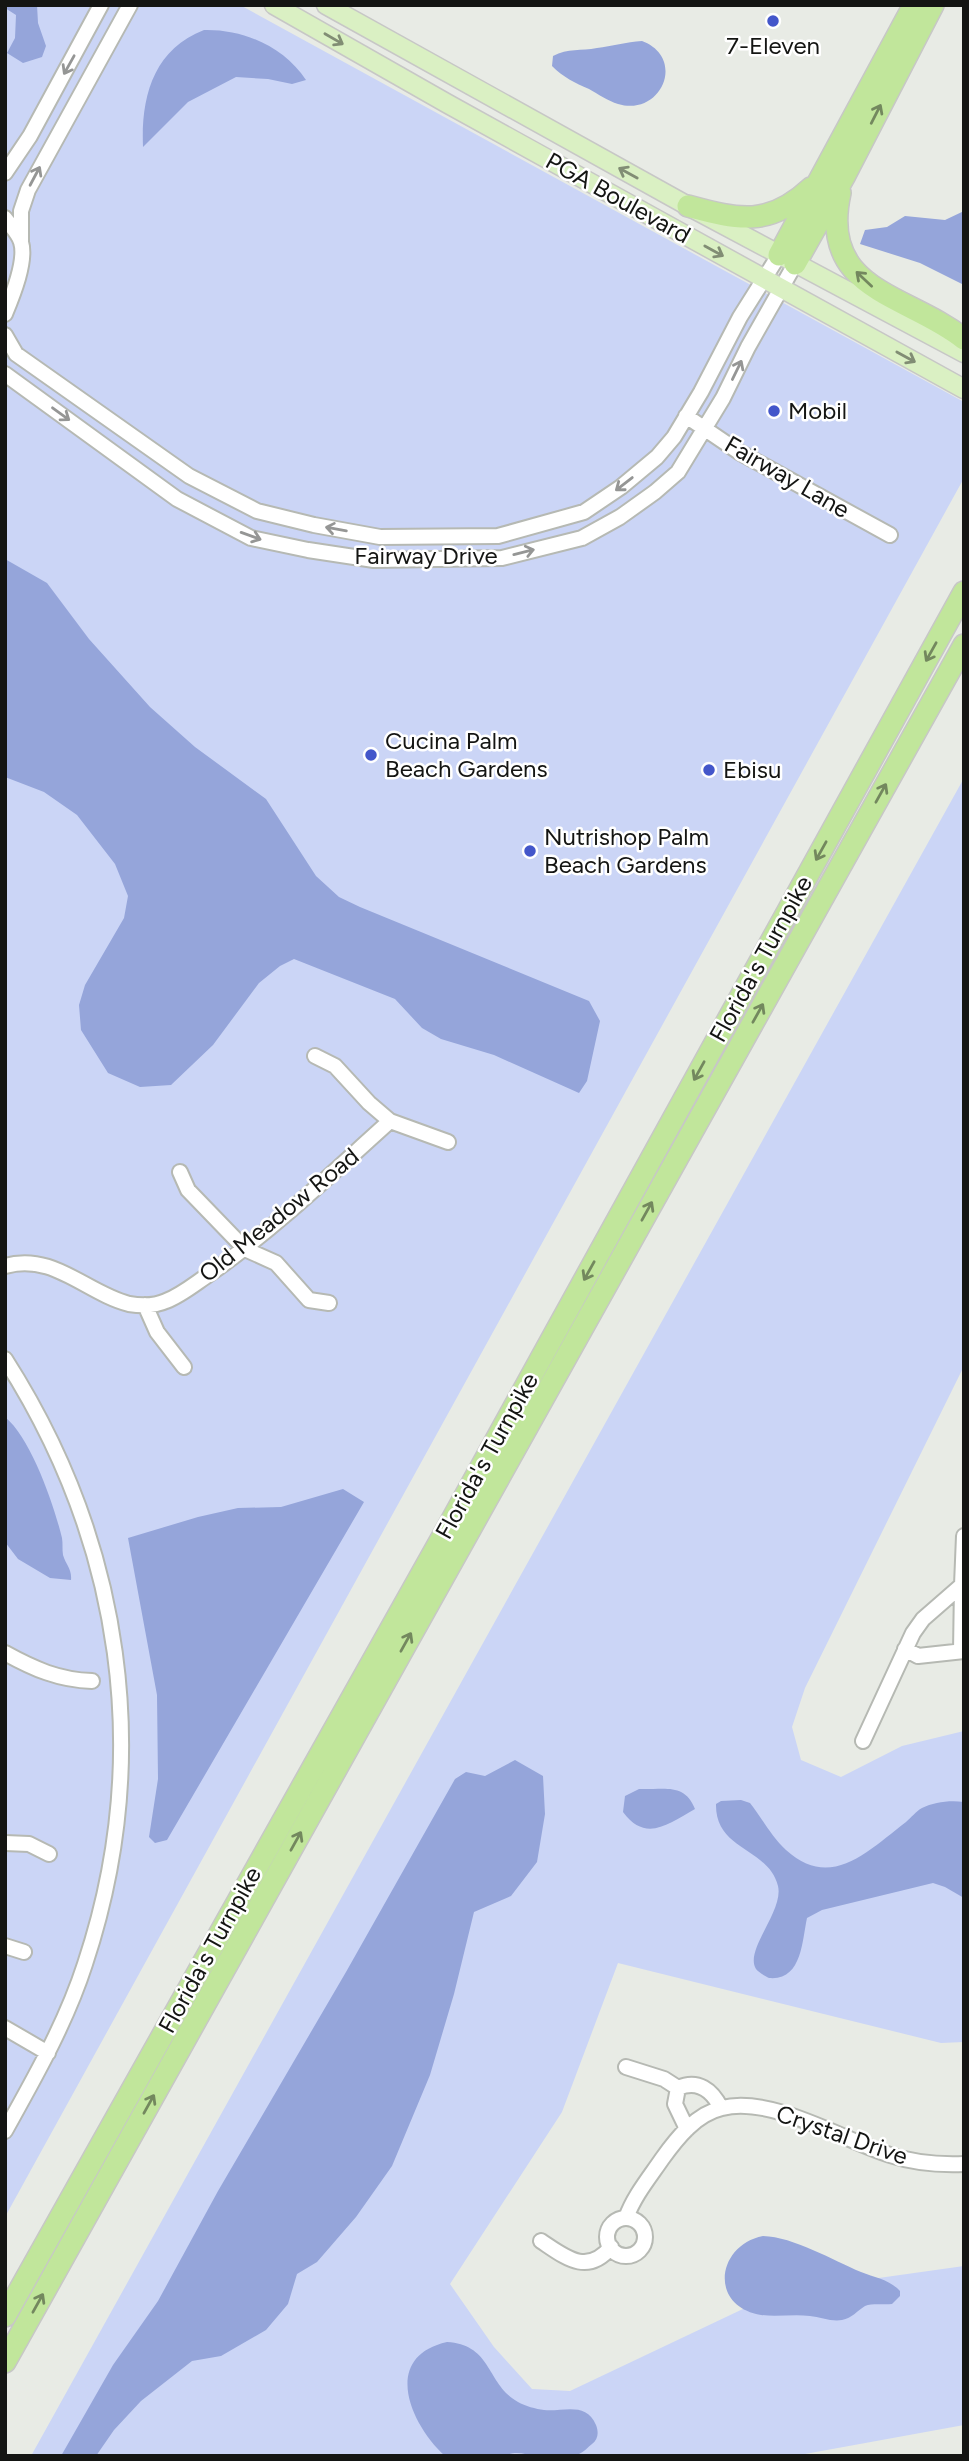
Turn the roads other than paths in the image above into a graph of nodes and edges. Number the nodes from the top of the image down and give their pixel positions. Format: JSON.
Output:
{"nodes":[{"id":1,"x":101,"y":5,"type":"edge"},
{"id":2,"x":130,"y":5,"type":"edge"},
{"id":3,"x":274,"y":5,"type":"edge"},
{"id":4,"x":326,"y":5,"type":"edge"},
{"id":5,"x":914,"y":5,"type":"edge"},
{"id":6,"x":933,"y":5,"type":"edge"},
{"id":7,"x":5,"y":173,"type":"edge"},
{"id":8,"x":845,"y":175,"type":"junction"},
{"id":9,"x":818,"y":182,"type":"junction"},
{"id":10,"x":688,"y":206,"type":"junction"},
{"id":11,"x":5,"y":218,"type":"edge"},
{"id":12,"x":21,"y":242,"type":"junction"},
{"id":13,"x":787,"y":260,"type":"junction"},
{"id":14,"x":763,"y":278,"type":"junction"},
{"id":15,"x":782,"y":289,"type":"junction"},
{"id":16,"x":5,"y":314,"type":"edge"},
{"id":17,"x":5,"y":335,"type":"edge"},
{"id":18,"x":964,"y":339,"type":"edge"},
{"id":19,"x":964,"y":353,"type":"edge"},
{"id":20,"x":5,"y":374,"type":"edge"},
{"id":21,"x":964,"y":389,"type":"edge"},
{"id":22,"x":686,"y":416,"type":"junction"},
{"id":23,"x":705,"y":430,"type":"junction"},
{"id":24,"x":890,"y":535,"type":"dead end"},
{"id":25,"x":964,"y":592,"type":"edge"},
{"id":26,"x":964,"y":645,"type":"edge"},
{"id":27,"x":315,"y":1056,"type":"dead end"},
{"id":28,"x":390,"y":1121,"type":"junction"},
{"id":29,"x":448,"y":1142,"type":"dead end"},
{"id":30,"x":180,"y":1172,"type":"dead end"},
{"id":31,"x":244,"y":1250,"type":"junction"},
{"id":32,"x":5,"y":1266,"type":"edge"},
{"id":33,"x":329,"y":1303,"type":"dead end"},
{"id":34,"x":145,"y":1306,"type":"junction"},
{"id":35,"x":5,"y":1359,"type":"edge"},
{"id":36,"x":184,"y":1367,"type":"dead end"},
{"id":37,"x":964,"y":1536,"type":"edge"},
{"id":38,"x":962,"y":1585,"type":"edge"},
{"id":39,"x":905,"y":1649,"type":"junction"},
{"id":40,"x":963,"y":1651,"type":"edge"},
{"id":41,"x":5,"y":1653,"type":"edge"},
{"id":42,"x":92,"y":1681,"type":"dead end"},
{"id":43,"x":863,"y":1741,"type":"dead end"},
{"id":44,"x":5,"y":1843,"type":"edge"},
{"id":45,"x":49,"y":1854,"type":"dead end"},
{"id":46,"x":5,"y":1946,"type":"edge"},
{"id":47,"x":24,"y":1952,"type":"dead end"},
{"id":48,"x":5,"y":2028,"type":"edge"},
{"id":49,"x":48,"y":2053,"type":"junction"},
{"id":50,"x":626,"y":2067,"type":"dead end"},
{"id":51,"x":678,"y":2088,"type":"junction"},
{"id":52,"x":721,"y":2108,"type":"junction"},
{"id":53,"x":687,"y":2129,"type":"junction"},
{"id":54,"x":5,"y":2131,"type":"edge"},
{"id":55,"x":964,"y":2164,"type":"edge"},
{"id":56,"x":626,"y":2218,"type":"junction"},
{"id":57,"x":541,"y":2241,"type":"dead end"},
{"id":58,"x":611,"y":2247,"type":"junction"},
{"id":59,"x":5,"y":2316,"type":"edge"},
{"id":60,"x":5,"y":2362,"type":"edge"}],
"edges":[{"from":1,"to":7,"type":"street","one_way":true},
{"from":12,"to":2,"type":"street","one_way":true},
{"from":3,"to":14,"type":"main road","name":"PGA Boulevard","one_way":true},
{"from":10,"to":4,"type":"main road","name":"PGA Boulevard","one_way":true},
{"from":5,"to":9,"type":"highway"},
{"from":8,"to":6,"type":"highway","one_way":true},
{"from":8,"to":13,"type":"highway"},
{"from":18,"to":8,"type":"highway","one_way":true},
{"from":9,"to":10,"type":"highway"},
{"from":9,"to":13,"type":"highway"},
{"from":10,"to":13,"type":"main road","name":"PGA Boulevard"},
{"from":11,"to":12,"type":"street"},
{"from":12,"to":16,"type":"street"},
{"from":13,"to":14,"type":"street","name":"Fairway Drive"},
{"from":13,"to":15,"type":"street","name":"Fairway Drive"},
{"from":13,"to":19,"type":"main road","name":"PGA Boulevard"},
{"from":14,"to":15,"type":"main road","name":"PGA Boulevard"},
{"from":14,"to":22,"type":"street","name":"Fairway Drive"},
{"from":15,"to":21,"type":"main road","name":"PGA Boulevard","one_way":true},
{"from":23,"to":15,"type":"street","name":"Fairway Drive","one_way":true},
{"from":22,"to":17,"type":"street","name":"Fairway Drive","one_way":true},
{"from":20,"to":23,"type":"street","name":"Fairway Drive","one_way":true},
{"from":22,"to":23,"type":"street","name":"Fairway Lane"},
{"from":23,"to":24,"type":"street","name":"Fairway Lane"},
{"from":25,"to":59,"type":"highway","name":"Florida's Turnpike","one_way":true},
{"from":60,"to":26,"type":"highway","name":"Florida's Turnpike","one_way":true},
{"from":27,"to":28,"type":"street"},
{"from":28,"to":29,"type":"street"},
{"from":28,"to":31,"type":"street","name":"Old Meadow Road"},
{"from":30,"to":31,"type":"street"},
{"from":31,"to":33,"type":"street"},
{"from":31,"to":34,"type":"street","name":"Old Meadow Road"},
{"from":32,"to":34,"type":"street"},
{"from":34,"to":36,"type":"street"},
{"from":35,"to":49,"type":"street"},
{"from":37,"to":38,"type":"street"},
{"from":38,"to":39,"type":"street"},
{"from":38,"to":40,"type":"street"},
{"from":39,"to":40,"type":"street"},
{"from":39,"to":43,"type":"street"},
{"from":41,"to":42,"type":"street"},
{"from":44,"to":45,"type":"street"},
{"from":46,"to":47,"type":"street"},
{"from":48,"to":49,"type":"street"},
{"from":49,"to":54,"type":"street"},
{"from":50,"to":51,"type":"street"},
{"from":51,"to":52,"type":"street"},
{"from":51,"to":53,"type":"street"},
{"from":52,"to":53,"type":"street"},
{"from":52,"to":55,"type":"street","name":"Crystal Drive"},
{"from":53,"to":56,"type":"street"},
{"from":56,"to":58,"type":"street"},
{"from":56,"to":58,"type":"street"},
{"from":57,"to":58,"type":"street"}]}
